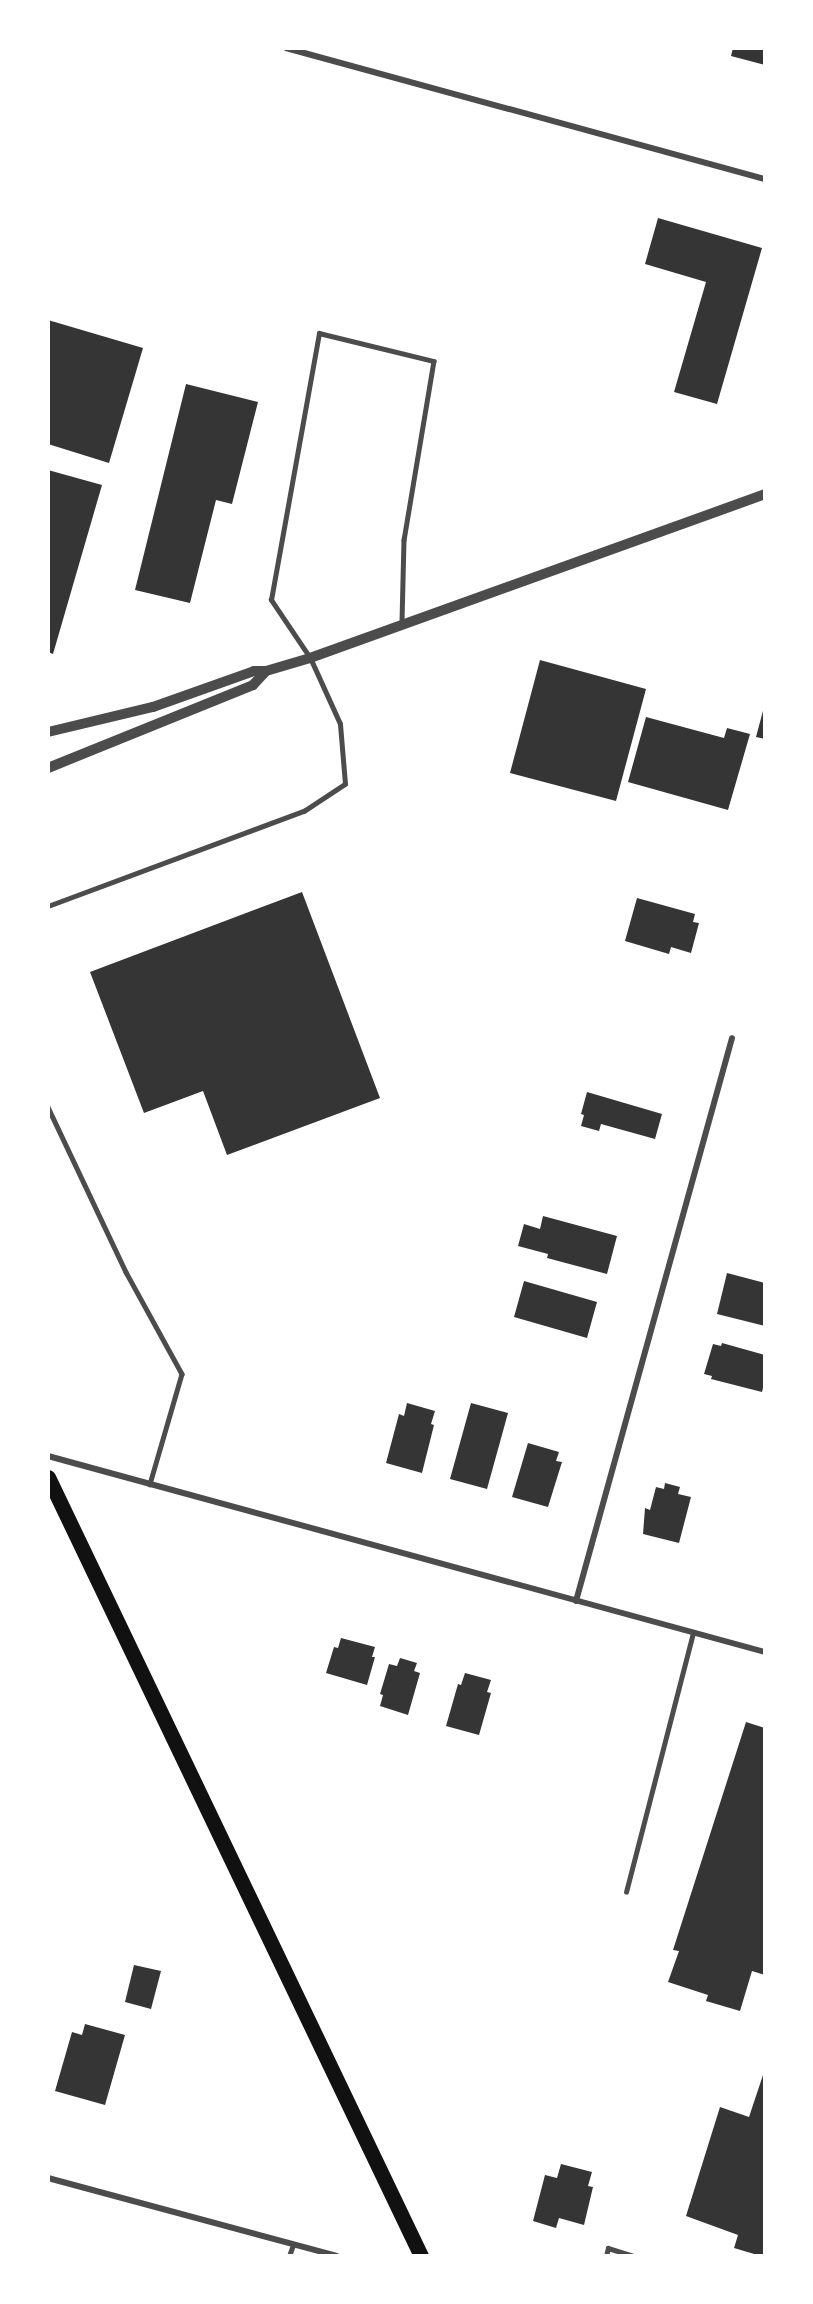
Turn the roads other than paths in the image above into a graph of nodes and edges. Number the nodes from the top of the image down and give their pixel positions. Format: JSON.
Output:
{"nodes":[{"id":1,"x":286,"y":48,"type":"edge"},
{"id":2,"x":765,"y":179,"type":"edge"},
{"id":3,"x":765,"y":494,"type":"edge"},
{"id":4,"x":402,"y":623,"type":"junction"},
{"id":5,"x":310,"y":658,"type":"junction"},
{"id":6,"x":266,"y":671,"type":"junction"},
{"id":7,"x":48,"y":732,"type":"edge"},
{"id":8,"x":48,"y":768,"type":"edge"},
{"id":9,"x":48,"y":906,"type":"edge"},
{"id":10,"x":732,"y":1038,"type":"dead end"},
{"id":11,"x":48,"y":1107,"type":"edge"},
{"id":12,"x":48,"y":1456,"type":"edge"},
{"id":13,"x":48,"y":1477,"type":"edge"},
{"id":14,"x":150,"y":1484,"type":"junction"},
{"id":15,"x":576,"y":1601,"type":"junction"},
{"id":16,"x":693,"y":1633,"type":"junction"},
{"id":17,"x":765,"y":1652,"type":"edge"},
{"id":18,"x":626,"y":1892,"type":"dead end"},
{"id":19,"x":48,"y":2178,"type":"edge"},
{"id":20,"x":292,"y":2245,"type":"junction"},
{"id":21,"x":289,"y":2256,"type":"edge"},
{"id":22,"x":337,"y":2256,"type":"edge"},
{"id":23,"x":421,"y":2256,"type":"edge"},
{"id":24,"x":606,"y":2256,"type":"edge"},
{"id":25,"x":634,"y":2256,"type":"edge"}],
"edges":[{"from":1,"to":2,"type":"street"},
{"from":3,"to":4,"type":"street"},
{"from":4,"to":5,"type":"street"},
{"from":4,"to":5,"type":"lane"},
{"from":5,"to":6,"type":"street"},
{"from":5,"to":9,"type":"lane"},
{"from":6,"to":7,"type":"street"},
{"from":6,"to":8,"type":"street"},
{"from":10,"to":15,"type":"street"},
{"from":11,"to":14,"type":"lane"},
{"from":12,"to":14,"type":"street"},
{"from":13,"to":23,"type":"main road"},
{"from":14,"to":15,"type":"street"},
{"from":15,"to":16,"type":"street"},
{"from":16,"to":17,"type":"street"},
{"from":16,"to":18,"type":"lane"},
{"from":19,"to":20,"type":"street"},
{"from":20,"to":21,"type":"lane"},
{"from":20,"to":22,"type":"street"},
{"from":24,"to":25,"type":"lane"}]}
